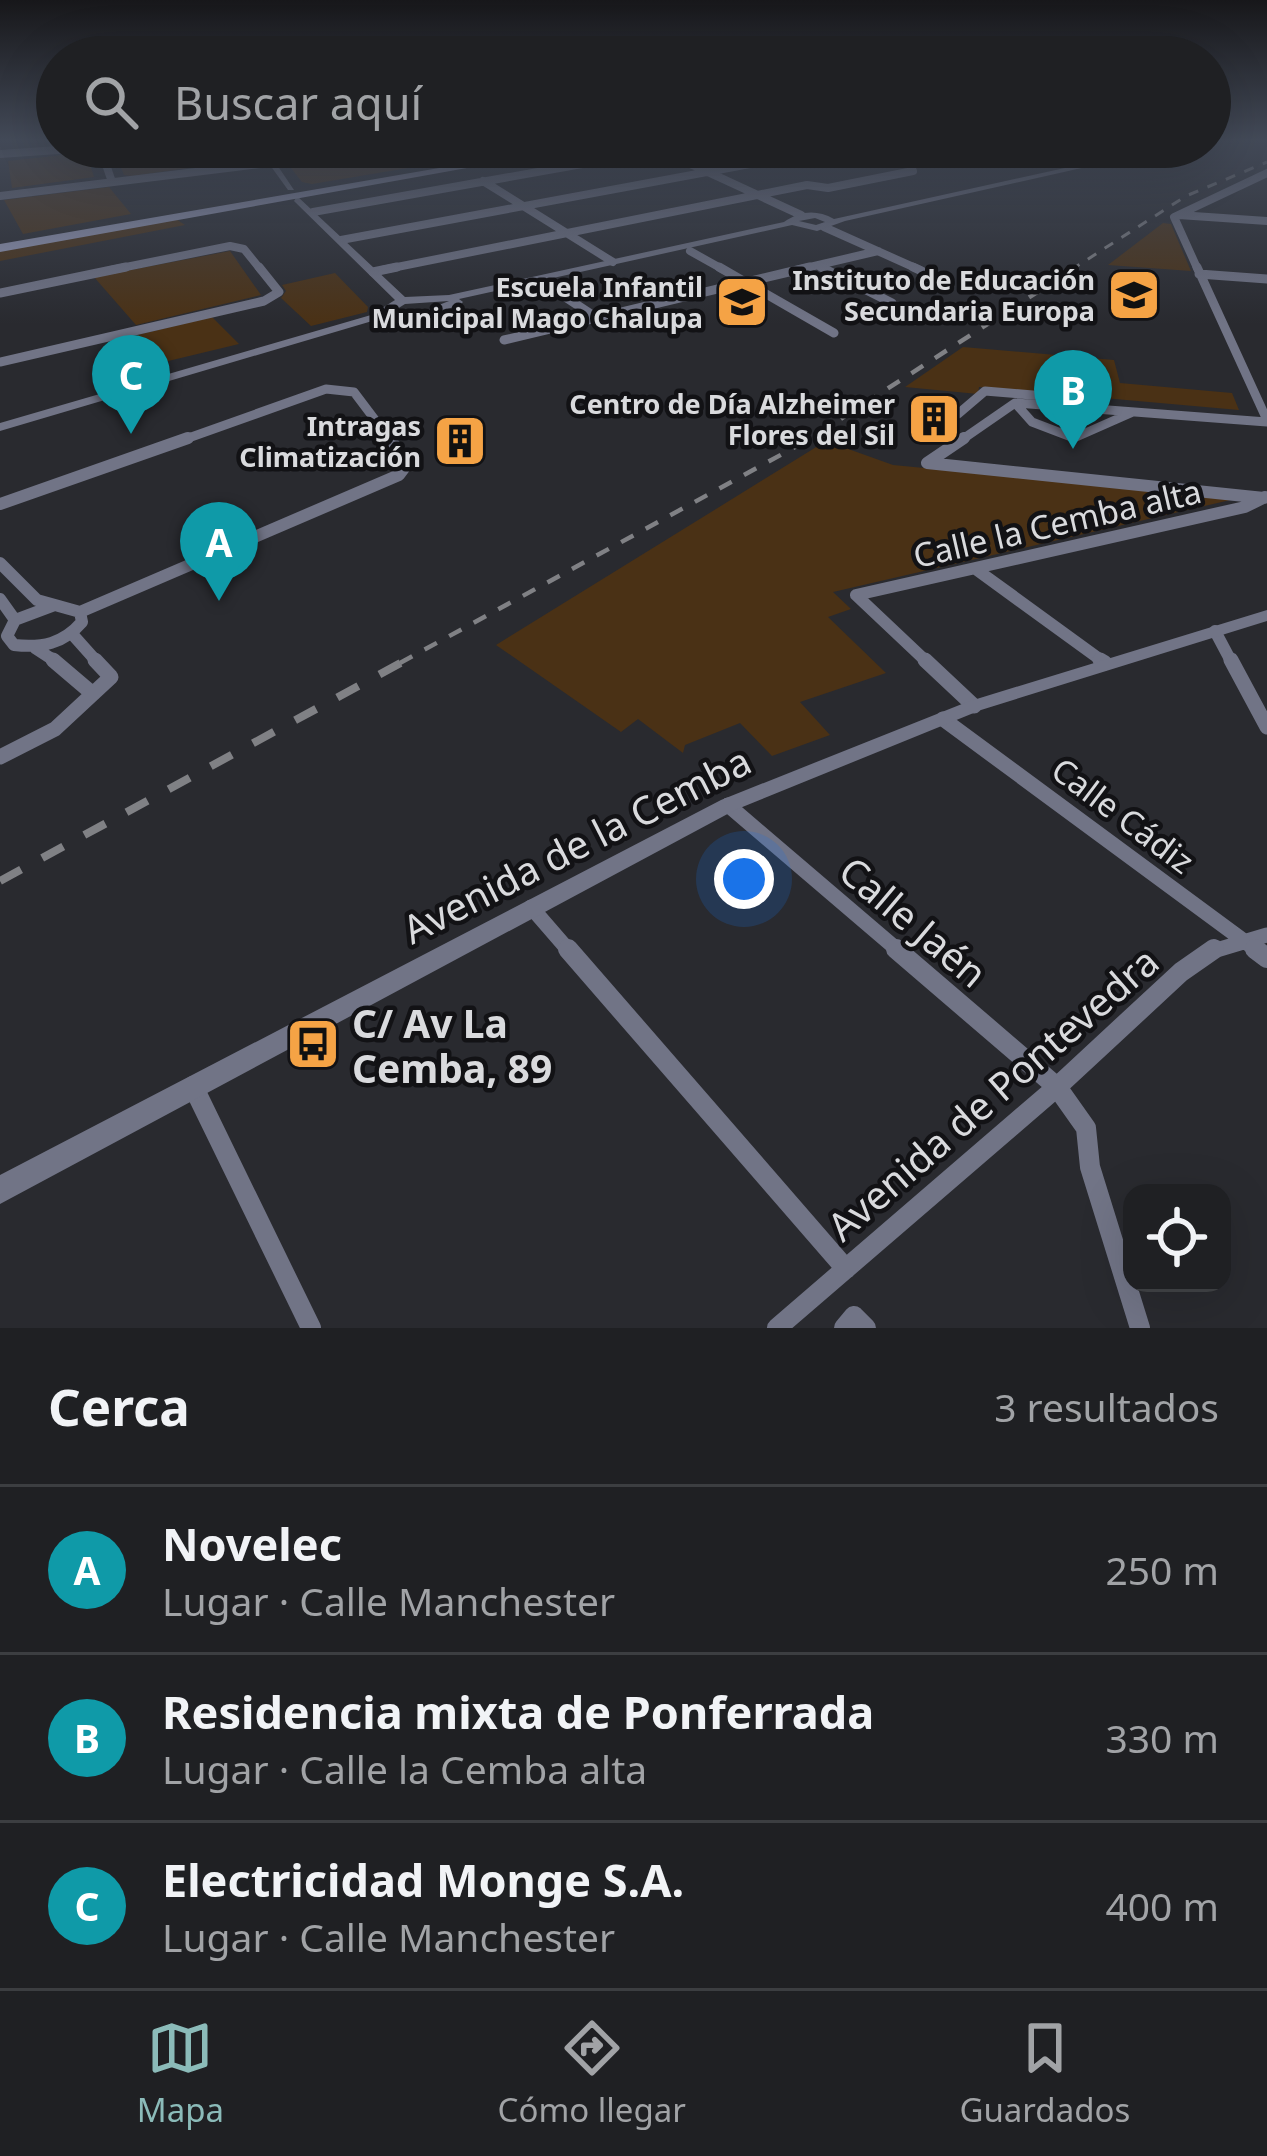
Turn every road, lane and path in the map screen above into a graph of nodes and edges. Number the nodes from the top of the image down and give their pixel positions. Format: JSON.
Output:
{"nodes":[{"id":1,"x":240,"y":200,"type":"edge"},
{"id":2,"x":303,"y":200,"type":"edge"},
{"id":3,"x":380,"y":200,"type":"edge"},
{"id":4,"x":513,"y":200,"type":"edge"},
{"id":5,"x":561,"y":200,"type":"edge"},
{"id":6,"x":732,"y":200,"type":"edge"},
{"id":7,"x":765,"y":200,"type":"edge"},
{"id":8,"x":919,"y":200,"type":"edge"},
{"id":9,"x":928,"y":200,"type":"edge"},
{"id":10,"x":1209,"y":200,"type":"edge"},
{"id":11,"x":524,"y":207,"type":"junction"},
{"id":12,"x":314,"y":212,"type":"junction"},
{"id":13,"x":1179,"y":215,"type":"junction"},
{"id":14,"x":798,"y":221,"type":"junction"},
{"id":15,"x":1267,"y":221,"type":"edge"},
{"id":16,"x":828,"y":222,"type":"junction"},
{"id":17,"x":568,"y":233,"type":"junction"},
{"id":18,"x":341,"y":240,"type":"junction"},
{"id":19,"x":0,"y":246,"type":"edge"},
{"id":20,"x":690,"y":250,"type":"junction"},
{"id":21,"x":878,"y":251,"type":"junction"},
{"id":22,"x":613,"y":262,"type":"junction"},
{"id":23,"x":819,"y":266,"type":"junction"},
{"id":24,"x":373,"y":272,"type":"junction"},
{"id":25,"x":1199,"y":274,"type":"junction"},
{"id":26,"x":930,"y":275,"type":"dead end"},
{"id":27,"x":1267,"y":279,"type":"edge"},
{"id":28,"x":748,"y":282,"type":"junction"},
{"id":29,"x":544,"y":283,"type":"junction"},
{"id":30,"x":0,"y":293,"type":"edge"},
{"id":31,"x":892,"y":303,"type":"dead end"},
{"id":32,"x":437,"y":304,"type":"junction"},
{"id":33,"x":400,"y":310,"type":"junction"},
{"id":34,"x":598,"y":318,"type":"junction"},
{"id":35,"x":834,"y":333,"type":"dead end"},
{"id":36,"x":504,"y":340,"type":"dead end"},
{"id":37,"x":0,"y":362,"type":"edge"},
{"id":38,"x":1015,"y":403,"type":"junction"},
{"id":39,"x":940,"y":408,"type":"dead end"},
{"id":40,"x":1133,"y":412,"type":"junction"},
{"id":41,"x":1266,"y":419,"type":"edge"},
{"id":42,"x":0,"y":430,"type":"edge"},
{"id":43,"x":1265,"y":497,"type":"edge"},
{"id":44,"x":0,"y":504,"type":"edge"},
{"id":45,"x":0,"y":563,"type":"edge"},
{"id":46,"x":977,"y":570,"type":"junction"},
{"id":47,"x":0,"y":599,"type":"edge"},
{"id":48,"x":55,"y":605,"type":"junction"},
{"id":49,"x":80,"y":612,"type":"junction"},
{"id":50,"x":1267,"y":615,"type":"edge"},
{"id":51,"x":15,"y":620,"type":"junction"},
{"id":52,"x":1215,"y":632,"type":"junction"},
{"id":53,"x":73,"y":635,"type":"junction"},
{"id":54,"x":7,"y":648,"type":"edge"},
{"id":55,"x":35,"y":648,"type":"junction"},
{"id":56,"x":1105,"y":663,"type":"junction"},
{"id":57,"x":93,"y":694,"type":"junction"},
{"id":58,"x":974,"y":706,"type":"junction"},
{"id":59,"x":944,"y":719,"type":"junction"},
{"id":60,"x":1267,"y":727,"type":"edge"},
{"id":61,"x":0,"y":757,"type":"edge"},
{"id":62,"x":728,"y":806,"type":"junction"},
{"id":63,"x":531,"y":908,"type":"junction"},
{"id":64,"x":1267,"y":935,"type":"edge"},
{"id":65,"x":1240,"y":940,"type":"junction"},
{"id":66,"x":1267,"y":958,"type":"edge"},
{"id":67,"x":193,"y":1086,"type":"junction"},
{"id":68,"x":1058,"y":1087,"type":"junction"},
{"id":69,"x":0,"y":1190,"type":"edge"},
{"id":70,"x":845,"y":1269,"type":"junction"},
{"id":71,"x":779,"y":1327,"type":"edge"},
{"id":72,"x":310,"y":1328,"type":"edge"},
{"id":73,"x":844,"y":1328,"type":"edge"},
{"id":74,"x":866,"y":1328,"type":"edge"},
{"id":75,"x":1140,"y":1328,"type":"edge"}],
"edges":[{"from":1,"to":19,"type":"main road"},
{"from":2,"to":12,"type":"street"},
{"from":3,"to":12,"type":"street"},
{"from":4,"to":11,"type":"street"},
{"from":5,"to":11,"type":"street"},
{"from":6,"to":17,"type":"street"},
{"from":7,"to":14,"type":"street"},
{"from":8,"to":16,"type":"street"},
{"from":9,"to":16,"type":"street"},
{"from":10,"to":13,"type":"street"},
{"from":11,"to":17,"type":"street"},
{"from":11,"to":18,"type":"street"},
{"from":12,"to":18,"type":"street"},
{"from":13,"to":15,"type":"street"},
{"from":13,"to":25,"type":"street"},
{"from":14,"to":16,"type":"street"},
{"from":14,"to":20,"type":"street"},
{"from":14,"to":22,"type":"street"},
{"from":16,"to":21,"type":"street"},
{"from":17,"to":22,"type":"street"},
{"from":17,"to":24,"type":"street"},
{"from":18,"to":24,"type":"street"},
{"from":20,"to":28,"type":"street"},
{"from":20,"to":29,"type":"street"},
{"from":21,"to":23,"type":"street"},
{"from":21,"to":26,"type":"street"},
{"from":22,"to":32,"type":"street"},
{"from":23,"to":28,"type":"street"},
{"from":23,"to":31,"type":"street"},
{"from":24,"to":33,"type":"street"},
{"from":25,"to":27,"type":"street"},
{"from":25,"to":41,"type":"street"},
{"from":28,"to":34,"type":"street"},
{"from":28,"to":35,"type":"street"},
{"from":29,"to":32,"type":"street"},
{"from":29,"to":34,"type":"street"},
{"from":30,"to":37,"type":"street"},
{"from":32,"to":33,"type":"street"},
{"from":33,"to":42,"type":"street"},
{"from":34,"to":36,"type":"street"},
{"from":38,"to":40,"type":"street"},
{"from":38,"to":40,"type":"street"},
{"from":38,"to":43,"type":"street"},
{"from":39,"to":41,"type":"street"},
{"from":40,"to":41,"type":"street"},
{"from":43,"to":46,"type":"street","name":"Calle la Cemba alta"},
{"from":44,"to":49,"type":"street"},
{"from":45,"to":48,"type":"street"},
{"from":46,"to":56,"type":"street"},
{"from":46,"to":58,"type":"street","name":"Calle la Cemba alta"},
{"from":47,"to":51,"type":"street"},
{"from":48,"to":49,"type":"street"},
{"from":48,"to":51,"type":"street"},
{"from":49,"to":53,"type":"street"},
{"from":50,"to":52,"type":"street","name":"Avenida de la Cemba"},
{"from":51,"to":54,"type":"street"},
{"from":52,"to":56,"type":"street","name":"Avenida de la Cemba"},
{"from":52,"to":60,"type":"street"},
{"from":53,"to":55,"type":"street"},
{"from":53,"to":57,"type":"street"},
{"from":54,"to":55,"type":"street"},
{"from":55,"to":57,"type":"street"},
{"from":56,"to":58,"type":"street","name":"Avenida de la Cemba"},
{"from":57,"to":61,"type":"street"},
{"from":58,"to":59,"type":"street","name":"Avenida de la Cemba"},
{"from":59,"to":62,"type":"street","name":"Avenida de la Cemba"},
{"from":59,"to":65,"type":"street","name":"Calle Cádiz"},
{"from":62,"to":63,"type":"street","name":"Avenida de la Cemba"},
{"from":62,"to":68,"type":"street","name":"Calle Jaén"},
{"from":63,"to":67,"type":"street","name":"Avenida de la Cemba"},
{"from":63,"to":70,"type":"street"},
{"from":64,"to":65,"type":"street","name":"Avenida de Pontevedra"},
{"from":65,"to":66,"type":"street","name":"Calle Cádiz"},
{"from":65,"to":68,"type":"street","name":"Avenida de Pontevedra"},
{"from":67,"to":69,"type":"street","name":"Avenida de la Cemba"},
{"from":67,"to":72,"type":"street"},
{"from":68,"to":70,"type":"street","name":"Avenida de Pontevedra"},
{"from":68,"to":75,"type":"street","name":"Calle Jaén"},
{"from":70,"to":71,"type":"street","name":"Avenida de Pontevedra"},
{"from":73,"to":74,"type":"street"}]}
